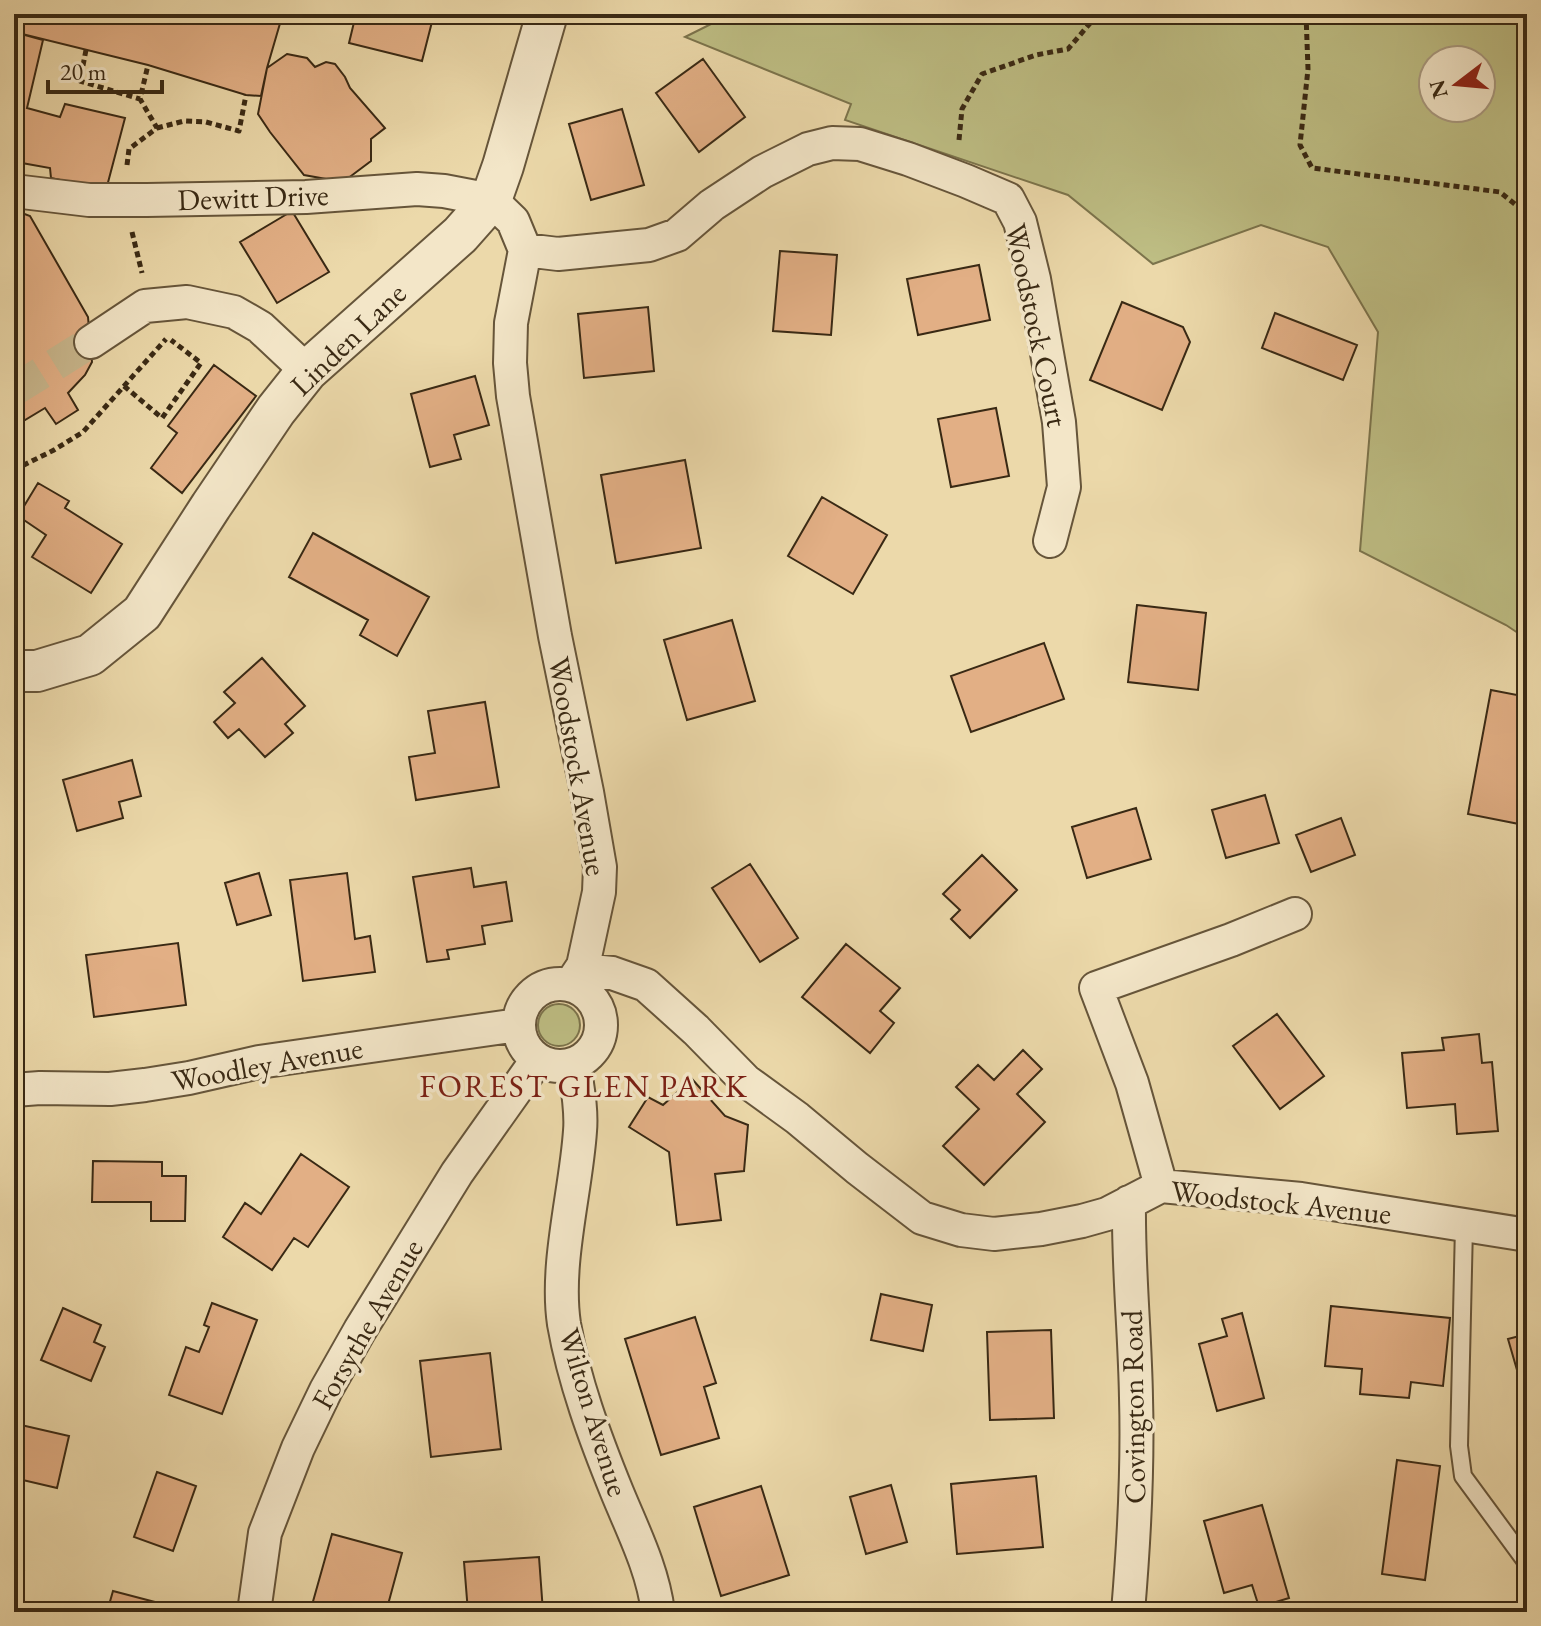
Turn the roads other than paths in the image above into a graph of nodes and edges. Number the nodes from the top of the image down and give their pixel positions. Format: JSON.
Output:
{"nodes":[{"id":1,"x":547,"y":14,"type":"edge"},
{"id":2,"x":14,"y":191,"type":"edge"},
{"id":3,"x":491,"y":200,"type":"junction"},
{"id":4,"x":525,"y":250,"type":"junction"},
{"id":5,"x":91,"y":342,"type":"tunnel mouth"},
{"id":6,"x":307,"y":371,"type":"junction"},
{"id":7,"x":1050,"y":541,"type":"dead end"},
{"id":8,"x":14,"y":671,"type":"edge"},
{"id":9,"x":1295,"y":914,"type":"dead end"},
{"id":10,"x":576,"y":977,"type":"junction"},
{"id":11,"x":518,"y":1025,"type":"junction"},
{"id":12,"x":537,"y":1060,"type":"junction"},
{"id":13,"x":574,"y":1064,"type":"junction"},
{"id":14,"x":14,"y":1090,"type":"edge"},
{"id":15,"x":1161,"y":1186,"type":"junction"},
{"id":16,"x":1129,"y":1202,"type":"junction"},
{"id":17,"x":1464,"y":1226,"type":"junction"},
{"id":18,"x":1527,"y":1235,"type":"edge"},
{"id":19,"x":1527,"y":1563,"type":"edge"},
{"id":20,"x":254,"y":1612,"type":"edge"},
{"id":21,"x":658,"y":1612,"type":"edge"},
{"id":22,"x":1128,"y":1612,"type":"edge"}],
"edges":[{"from":1,"to":3,"type":"street","name":"Linden Lane"},
{"from":2,"to":3,"type":"street","name":"Dewitt Drive"},
{"from":3,"to":4,"type":"street"},
{"from":3,"to":6,"type":"street","name":"Linden Lane"},
{"from":4,"to":7,"type":"street","name":"Woodstock Court"},
{"from":4,"to":10,"type":"street","name":"Woodstock Avenue"},
{"from":5,"to":6,"type":"street"},
{"from":6,"to":8,"type":"street","name":"Linden Lane"},
{"from":9,"to":15,"type":"street"},
{"from":10,"to":11,"type":"street"},
{"from":10,"to":13,"type":"street"},
{"from":10,"to":16,"type":"street","name":"Woodstock Avenue"},
{"from":11,"to":12,"type":"street"},
{"from":11,"to":14,"type":"street","name":"Woodley Avenue"},
{"from":12,"to":13,"type":"street"},
{"from":12,"to":20,"type":"street","name":"Forsythe Avenue"},
{"from":13,"to":21,"type":"street","name":"Wilton Avenue"},
{"from":15,"to":16,"type":"street","name":"Woodstock Avenue"},
{"from":15,"to":17,"type":"street","name":"Woodstock Avenue"},
{"from":16,"to":22,"type":"street","name":"Covington Road"},
{"from":17,"to":18,"type":"street","name":"Woodstock Avenue"},
{"from":17,"to":19,"type":"lane"}]}
